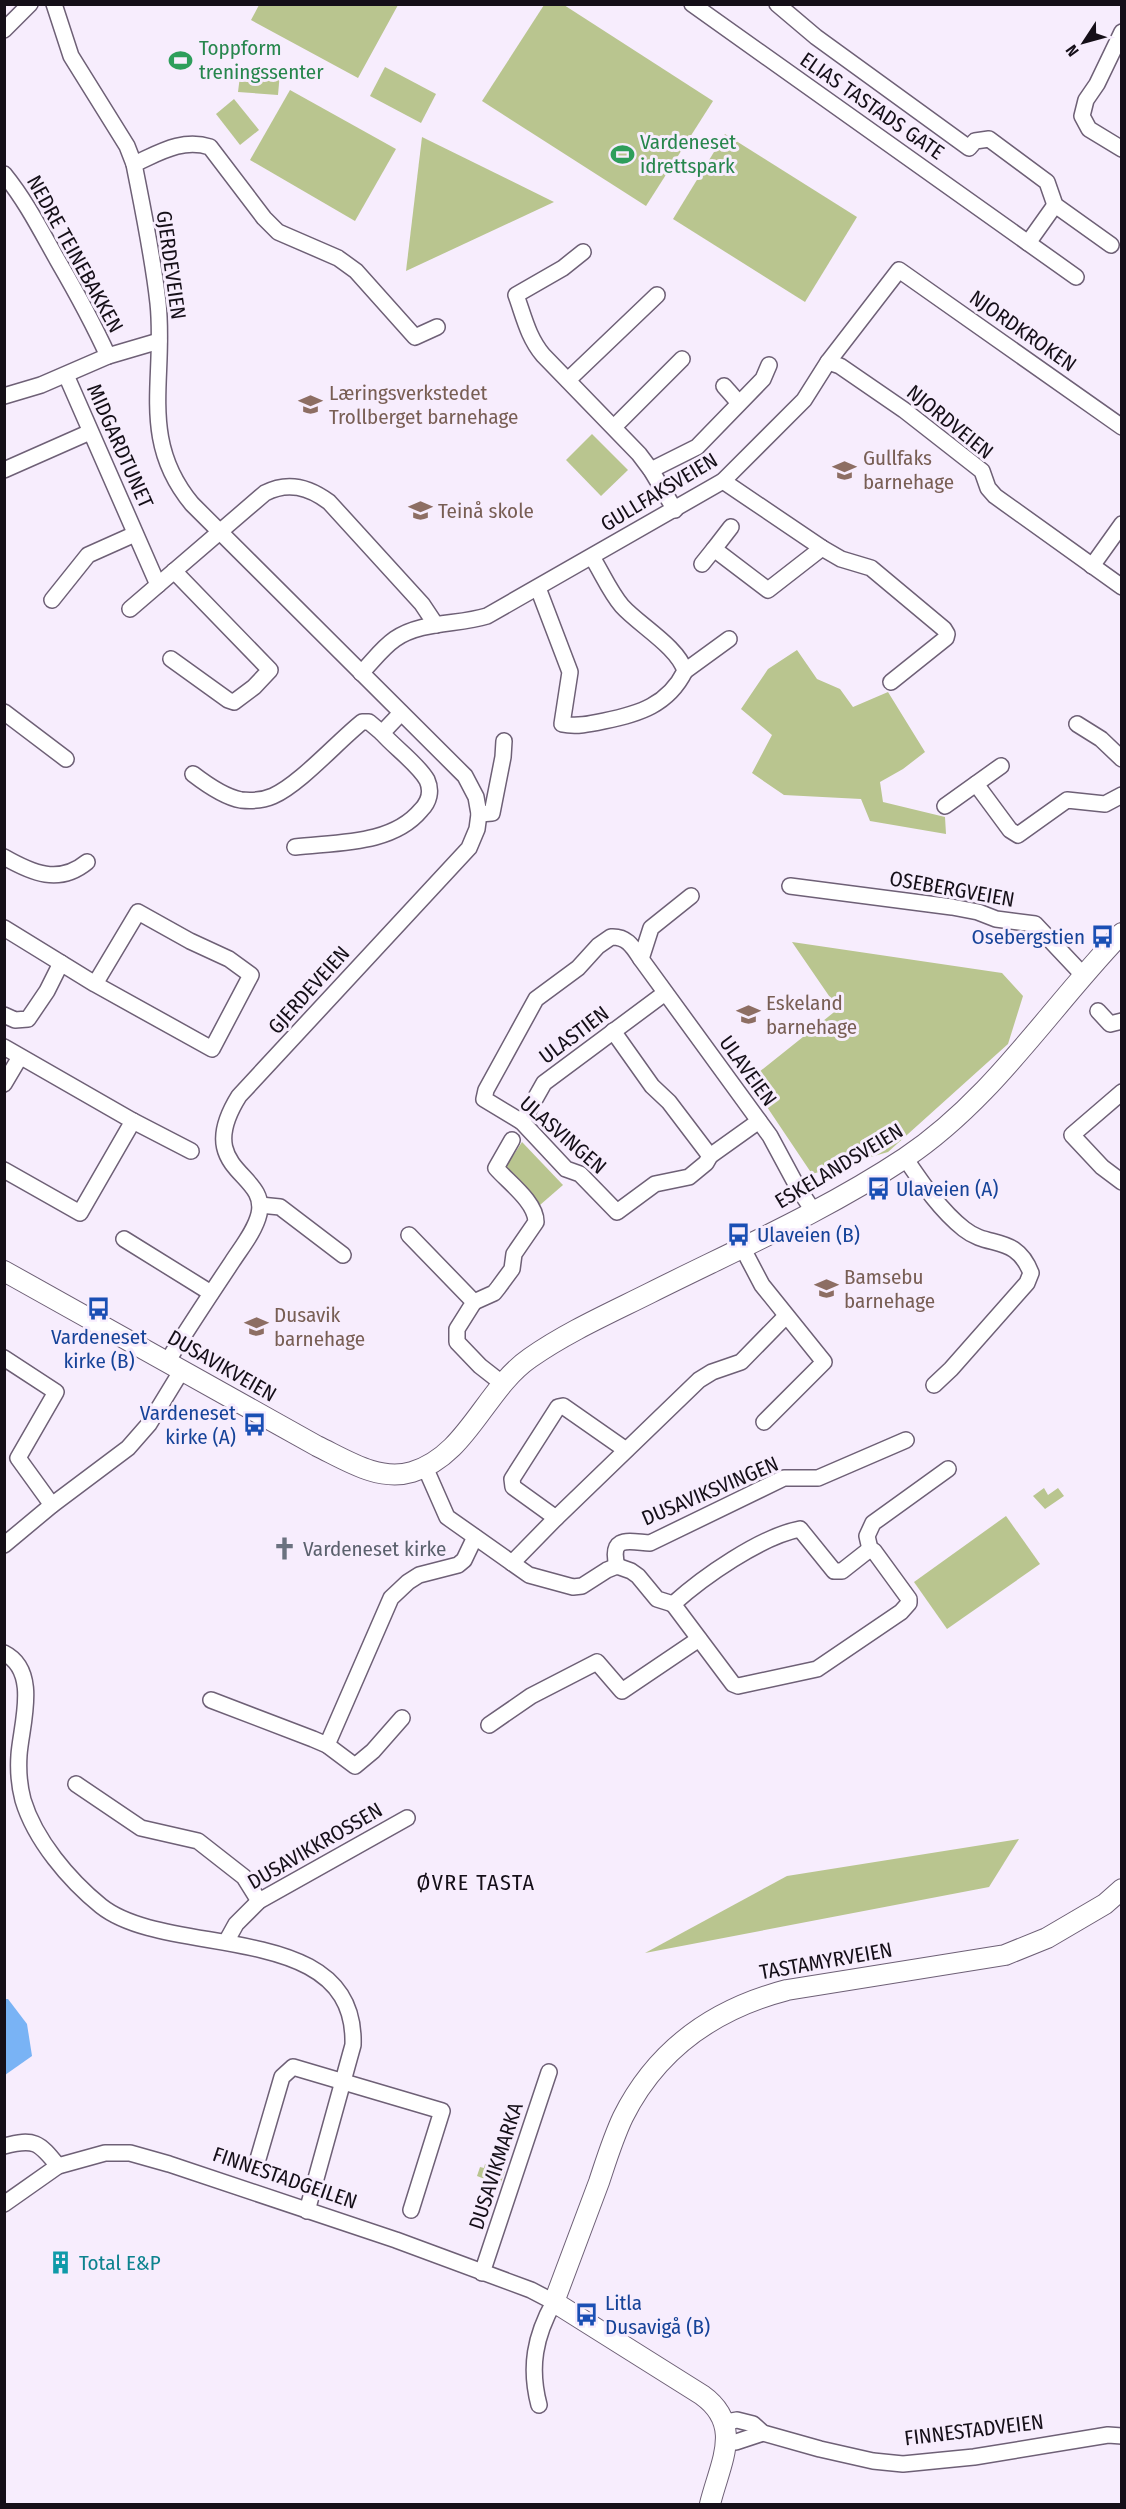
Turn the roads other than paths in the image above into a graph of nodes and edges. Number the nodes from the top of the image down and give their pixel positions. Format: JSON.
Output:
{"nodes":[{"id":1,"x":54,"y":4,"type":"edge"},
{"id":2,"x":692,"y":4,"type":"edge"},
{"id":3,"x":777,"y":4,"type":"edge"},
{"id":4,"x":21,"y":7,"type":"edge"},
{"id":5,"x":4,"y":30,"type":"edge"},
{"id":6,"x":1122,"y":32,"type":"edge"},
{"id":7,"x":1122,"y":149,"type":"edge"},
{"id":8,"x":134,"y":164,"type":"junction"},
{"id":9,"x":4,"y":174,"type":"edge"},
{"id":10,"x":1055,"y":205,"type":"junction"},
{"id":11,"x":1028,"y":243,"type":"junction"},
{"id":12,"x":1111,"y":245,"type":"dead end"},
{"id":13,"x":583,"y":252,"type":"dead end"},
{"id":14,"x":899,"y":270,"type":"joint"},
{"id":15,"x":1076,"y":278,"type":"dead end"},
{"id":16,"x":657,"y":295,"type":"dead end"},
{"id":17,"x":437,"y":327,"type":"dead end"},
{"id":18,"x":159,"y":341,"type":"junction"},
{"id":19,"x":108,"y":356,"type":"junction"},
{"id":20,"x":682,"y":358,"type":"dead end"},
{"id":21,"x":828,"y":362,"type":"junction"},
{"id":22,"x":769,"y":365,"type":"dead end"},
{"id":23,"x":66,"y":375,"type":"junction"},
{"id":24,"x":568,"y":380,"type":"junction"},
{"id":25,"x":724,"y":386,"type":"dead end"},
{"id":26,"x":5,"y":395,"type":"edge"},
{"id":27,"x":739,"y":403,"type":"junction"},
{"id":28,"x":614,"y":427,"type":"junction"},
{"id":29,"x":1122,"y":427,"type":"edge"},
{"id":30,"x":90,"y":432,"type":"junction"},
{"id":31,"x":4,"y":470,"type":"edge"},
{"id":32,"x":651,"y":470,"type":"junction"},
{"id":33,"x":723,"y":482,"type":"junction"},
{"id":34,"x":675,"y":510,"type":"junction"},
{"id":35,"x":1122,"y":524,"type":"edge"},
{"id":36,"x":731,"y":527,"type":"dead end"},
{"id":37,"x":219,"y":531,"type":"junction"},
{"id":38,"x":135,"y":534,"type":"junction"},
{"id":39,"x":822,"y":548,"type":"junction"},
{"id":40,"x":714,"y":549,"type":"junction"},
{"id":41,"x":592,"y":557,"type":"junction"},
{"id":42,"x":702,"y":564,"type":"dead end"},
{"id":43,"x":1092,"y":566,"type":"junction"},
{"id":44,"x":174,"y":571,"type":"junction"},
{"id":45,"x":158,"y":585,"type":"junction"},
{"id":46,"x":1122,"y":587,"type":"edge"},
{"id":47,"x":538,"y":588,"type":"junction"},
{"id":48,"x":52,"y":600,"type":"dead end"},
{"id":49,"x":130,"y":609,"type":"dead end"},
{"id":50,"x":436,"y":625,"type":"junction"},
{"id":51,"x":729,"y":639,"type":"dead end"},
{"id":52,"x":171,"y":659,"type":"dead end"},
{"id":53,"x":685,"y":670,"type":"junction"},
{"id":54,"x":361,"y":673,"type":"junction"},
{"id":55,"x":891,"y":682,"type":"dead end"},
{"id":56,"x":4,"y":712,"type":"edge"},
{"id":57,"x":401,"y":713,"type":"junction"},
{"id":58,"x":1077,"y":724,"type":"dead end"},
{"id":59,"x":382,"y":733,"type":"junction"},
{"id":60,"x":504,"y":741,"type":"dead end"},
{"id":61,"x":66,"y":759,"type":"dead end"},
{"id":62,"x":1122,"y":759,"type":"edge"},
{"id":63,"x":1001,"y":766,"type":"dead end"},
{"id":64,"x":192,"y":774,"type":"dead end"},
{"id":65,"x":976,"y":784,"type":"junction"},
{"id":66,"x":1122,"y":795,"type":"edge"},
{"id":67,"x":945,"y":806,"type":"dead end"},
{"id":68,"x":479,"y":814,"type":"junction"},
{"id":69,"x":295,"y":847,"type":"dead end"},
{"id":70,"x":4,"y":858,"type":"edge"},
{"id":71,"x":87,"y":862,"type":"dead end"},
{"id":72,"x":790,"y":886,"type":"dead end"},
{"id":73,"x":691,"y":896,"type":"dead end"},
{"id":74,"x":4,"y":928,"type":"edge"},
{"id":75,"x":1122,"y":933,"type":"edge"},
{"id":76,"x":641,"y":959,"type":"junction"},
{"id":77,"x":61,"y":963,"type":"junction"},
{"id":78,"x":1084,"y":976,"type":"junction"},
{"id":79,"x":95,"y":984,"type":"junction"},
{"id":80,"x":665,"y":993,"type":"junction"},
{"id":81,"x":1098,"y":1011,"type":"dead end"},
{"id":82,"x":4,"y":1015,"type":"edge"},
{"id":83,"x":1122,"y":1021,"type":"edge"},
{"id":84,"x":614,"y":1031,"type":"junction"},
{"id":85,"x":4,"y":1047,"type":"edge"},
{"id":86,"x":20,"y":1057,"type":"junction"},
{"id":87,"x":4,"y":1084,"type":"edge"},
{"id":88,"x":1121,"y":1094,"type":"edge"},
{"id":89,"x":133,"y":1121,"type":"junction"},
{"id":90,"x":759,"y":1121,"type":"junction"},
{"id":91,"x":522,"y":1122,"type":"junction"},
{"id":92,"x":512,"y":1140,"type":"dead end"},
{"id":93,"x":191,"y":1151,"type":"dead end"},
{"id":94,"x":710,"y":1156,"type":"junction"},
{"id":95,"x":905,"y":1158,"type":"junction"},
{"id":96,"x":4,"y":1170,"type":"edge"},
{"id":97,"x":1122,"y":1182,"type":"edge"},
{"id":98,"x":260,"y":1205,"type":"junction"},
{"id":99,"x":814,"y":1212,"type":"junction"},
{"id":100,"x":409,"y":1235,"type":"dead end"},
{"id":101,"x":124,"y":1239,"type":"dead end"},
{"id":102,"x":742,"y":1248,"type":"junction"},
{"id":103,"x":343,"y":1255,"type":"dead end"},
{"id":104,"x":4,"y":1270,"type":"edge"},
{"id":105,"x":211,"y":1293,"type":"junction"},
{"id":106,"x":474,"y":1302,"type":"junction"},
{"id":107,"x":786,"y":1316,"type":"junction"},
{"id":108,"x":4,"y":1358,"type":"edge"},
{"id":109,"x":174,"y":1366,"type":"junction"},
{"id":110,"x":503,"y":1384,"type":"junction"},
{"id":111,"x":934,"y":1385,"type":"dead end"},
{"id":112,"x":764,"y":1422,"type":"dead end"},
{"id":113,"x":906,"y":1440,"type":"dead end"},
{"id":114,"x":4,"y":1450,"type":"edge"},
{"id":115,"x":626,"y":1450,"type":"junction"},
{"id":116,"x":18,"y":1458,"type":"junction"},
{"id":117,"x":425,"y":1467,"type":"junction"},
{"id":118,"x":948,"y":1469,"type":"dead end"},
{"id":119,"x":52,"y":1505,"type":"junction"},
{"id":120,"x":556,"y":1518,"type":"junction"},
{"id":121,"x":475,"y":1537,"type":"junction"},
{"id":122,"x":4,"y":1545,"type":"edge"},
{"id":123,"x":870,"y":1549,"type":"junction"},
{"id":124,"x":512,"y":1563,"type":"junction"},
{"id":125,"x":617,"y":1566,"type":"junction"},
{"id":126,"x":673,"y":1604,"type":"junction"},
{"id":127,"x":699,"y":1639,"type":"junction"},
{"id":128,"x":8,"y":1659,"type":"edge"},
{"id":129,"x":211,"y":1700,"type":"dead end"},
{"id":130,"x":402,"y":1718,"type":"dead end"},
{"id":131,"x":489,"y":1725,"type":"dead end"},
{"id":132,"x":327,"y":1745,"type":"junction"},
{"id":133,"x":76,"y":1784,"type":"dead end"},
{"id":134,"x":407,"y":1818,"type":"dead end"},
{"id":135,"x":1122,"y":1889,"type":"edge"},
{"id":136,"x":259,"y":1900,"type":"junction"},
{"id":137,"x":226,"y":1942,"type":"junction"},
{"id":138,"x":549,"y":2072,"type":"dead end"},
{"id":139,"x":343,"y":2080,"type":"junction"},
{"id":140,"x":4,"y":2146,"type":"edge"},
{"id":141,"x":258,"y":2159,"type":"dead end"},
{"id":142,"x":58,"y":2166,"type":"junction"},
{"id":143,"x":4,"y":2204,"type":"edge"},
{"id":144,"x":411,"y":2210,"type":"dead end"},
{"id":145,"x":307,"y":2211,"type":"junction"},
{"id":146,"x":482,"y":2273,"type":"junction"},
{"id":147,"x":554,"y":2302,"type":"junction"},
{"id":148,"x":539,"y":2405,"type":"dead end"},
{"id":149,"x":726,"y":2422,"type":"junction"},
{"id":150,"x":764,"y":2433,"type":"junction"},
{"id":151,"x":1122,"y":2436,"type":"edge"},
{"id":152,"x":727,"y":2442,"type":"junction"},
{"id":153,"x":710,"y":2505,"type":"edge"}],
"edges":[{"from":1,"to":8,"type":"street","name":"GJERDEVEIEN"},
{"from":2,"to":11,"type":"street","name":"ELIAS TASTADS GATE"},
{"from":3,"to":10,"type":"street"},
{"from":4,"to":5,"type":"street"},
{"from":6,"to":7,"type":"street"},
{"from":8,"to":17,"type":"street"},
{"from":8,"to":18,"type":"street","name":"GJERDEVEIEN"},
{"from":9,"to":19,"type":"street","name":"NEDRE TEINEBAKKEN"},
{"from":10,"to":11,"type":"street"},
{"from":10,"to":12,"type":"street"},
{"from":11,"to":15,"type":"street","name":"ELIAS TASTADS GATE"},
{"from":13,"to":24,"type":"street"},
{"from":14,"to":21,"type":"street","name":"GULLFAKSVEIEN"},
{"from":14,"to":29,"type":"street","name":"NJORDKROKEN"},
{"from":16,"to":24,"type":"street"},
{"from":18,"to":19,"type":"street"},
{"from":18,"to":37,"type":"street","name":"GJERDEVEIEN"},
{"from":19,"to":23,"type":"street"},
{"from":20,"to":28,"type":"street"},
{"from":21,"to":33,"type":"street","name":"GULLFAKSVEIEN"},
{"from":21,"to":43,"type":"street","name":"NJORDVEIEN"},
{"from":22,"to":27,"type":"street"},
{"from":23,"to":26,"type":"street"},
{"from":23,"to":30,"type":"street","name":"MIDGARDTUNET"},
{"from":24,"to":28,"type":"street"},
{"from":25,"to":27,"type":"street"},
{"from":27,"to":32,"type":"street"},
{"from":28,"to":32,"type":"street"},
{"from":30,"to":31,"type":"street"},
{"from":30,"to":38,"type":"street","name":"MIDGARDTUNET"},
{"from":32,"to":34,"type":"street"},
{"from":33,"to":34,"type":"street","name":"GULLFAKSVEIEN"},
{"from":33,"to":39,"type":"street"},
{"from":34,"to":41,"type":"street","name":"GULLFAKSVEIEN"},
{"from":35,"to":43,"type":"street"},
{"from":36,"to":40,"type":"street"},
{"from":37,"to":44,"type":"street"},
{"from":37,"to":50,"type":"street"},
{"from":37,"to":54,"type":"street","name":"GJERDEVEIEN"},
{"from":38,"to":45,"type":"street","name":"MIDGARDTUNET"},
{"from":38,"to":48,"type":"street","name":"MIDGARDTUNET"},
{"from":39,"to":40,"type":"street"},
{"from":39,"to":55,"type":"street"},
{"from":40,"to":42,"type":"street"},
{"from":41,"to":47,"type":"street","name":"GULLFAKSVEIEN"},
{"from":41,"to":53,"type":"street"},
{"from":43,"to":46,"type":"street","name":"NJORDVEIEN"},
{"from":44,"to":45,"type":"street"},
{"from":44,"to":52,"type":"street"},
{"from":45,"to":49,"type":"street"},
{"from":47,"to":50,"type":"street","name":"GULLFAKSVEIEN"},
{"from":47,"to":53,"type":"street"},
{"from":50,"to":54,"type":"street","name":"GULLFAKSVEIEN"},
{"from":51,"to":53,"type":"street"},
{"from":54,"to":57,"type":"street","name":"GJERDEVEIEN"},
{"from":56,"to":61,"type":"street"},
{"from":57,"to":59,"type":"street"},
{"from":57,"to":68,"type":"street","name":"GJERDEVEIEN"},
{"from":58,"to":62,"type":"street"},
{"from":59,"to":64,"type":"street"},
{"from":59,"to":69,"type":"street"},
{"from":60,"to":68,"type":"street","name":"GJERDEVEIEN"},
{"from":63,"to":65,"type":"street"},
{"from":65,"to":66,"type":"street"},
{"from":65,"to":67,"type":"street"},
{"from":68,"to":98,"type":"street","name":"GJERDEVEIEN"},
{"from":70,"to":71,"type":"street"},
{"from":72,"to":78,"type":"street","name":"OSEBERGVEIEN"},
{"from":73,"to":76,"type":"street"},
{"from":74,"to":77,"type":"street"},
{"from":75,"to":78,"type":"main road","name":"ESKELANDSVEIEN"},
{"from":76,"to":80,"type":"street","name":"ULAVEIEN"},
{"from":76,"to":91,"type":"street","name":"ULASVINGEN"},
{"from":77,"to":79,"type":"street"},
{"from":77,"to":82,"type":"street"},
{"from":78,"to":95,"type":"main road","name":"ESKELANDSVEIEN"},
{"from":79,"to":79,"type":"street"},
{"from":80,"to":84,"type":"street","name":"ULASTIEN"},
{"from":80,"to":90,"type":"street","name":"ULAVEIEN"},
{"from":81,"to":83,"type":"street"},
{"from":84,"to":91,"type":"street","name":"ULASTIEN"},
{"from":84,"to":94,"type":"street"},
{"from":85,"to":86,"type":"street"},
{"from":86,"to":87,"type":"street"},
{"from":86,"to":89,"type":"street"},
{"from":88,"to":97,"type":"street"},
{"from":89,"to":93,"type":"street"},
{"from":89,"to":96,"type":"street"},
{"from":90,"to":94,"type":"street","name":"ULASVINGEN"},
{"from":90,"to":99,"type":"street","name":"ULAVEIEN"},
{"from":91,"to":94,"type":"street","name":"ULASVINGEN"},
{"from":92,"to":106,"type":"street"},
{"from":95,"to":99,"type":"main road","name":"ESKELANDSVEIEN"},
{"from":95,"to":111,"type":"street"},
{"from":98,"to":103,"type":"street"},
{"from":98,"to":105,"type":"street"},
{"from":99,"to":102,"type":"main road","name":"ESKELANDSVEIEN"},
{"from":100,"to":106,"type":"street"},
{"from":101,"to":105,"type":"street"},
{"from":102,"to":107,"type":"street"},
{"from":102,"to":110,"type":"main road","name":"ESKELANDSVEIEN"},
{"from":104,"to":109,"type":"main road","name":"DUSAVIKVEIEN"},
{"from":105,"to":109,"type":"street"},
{"from":106,"to":110,"type":"street"},
{"from":107,"to":112,"type":"street"},
{"from":107,"to":115,"type":"street"},
{"from":108,"to":116,"type":"street"},
{"from":109,"to":117,"type":"main road","name":"DUSAVIKVEIEN"},
{"from":109,"to":119,"type":"street"},
{"from":110,"to":117,"type":"main road","name":"ESKELANDSVEIEN"},
{"from":113,"to":125,"type":"street","name":"DUSAVIKSVINGEN"},
{"from":114,"to":116,"type":"street"},
{"from":115,"to":120,"type":"street"},
{"from":115,"to":120,"type":"street"},
{"from":116,"to":119,"type":"street"},
{"from":117,"to":121,"type":"street"},
{"from":118,"to":123,"type":"street"},
{"from":119,"to":122,"type":"street"},
{"from":120,"to":124,"type":"street"},
{"from":121,"to":124,"type":"street"},
{"from":121,"to":132,"type":"street"},
{"from":123,"to":126,"type":"street"},
{"from":123,"to":127,"type":"street"},
{"from":124,"to":125,"type":"street"},
{"from":125,"to":126,"type":"street"},
{"from":126,"to":127,"type":"street"},
{"from":127,"to":131,"type":"street"},
{"from":128,"to":137,"type":"street"},
{"from":129,"to":132,"type":"street"},
{"from":130,"to":132,"type":"street"},
{"from":133,"to":136,"type":"street"},
{"from":134,"to":136,"type":"street","name":"DUSAVIKKROSSEN"},
{"from":135,"to":147,"type":"main road","name":"TASTAMYRVEIEN"},
{"from":136,"to":137,"type":"street","name":"DUSAVIKKROSSEN"},
{"from":137,"to":139,"type":"street"},
{"from":138,"to":146,"type":"street","name":"DUSAVIKMARKA"},
{"from":139,"to":141,"type":"street"},
{"from":139,"to":144,"type":"street"},
{"from":139,"to":145,"type":"street"},
{"from":140,"to":142,"type":"street"},
{"from":142,"to":143,"type":"street","name":"FINNESTADGEILEN"},
{"from":142,"to":145,"type":"street","name":"FINNESTADGEILEN"},
{"from":145,"to":146,"type":"street","name":"FINNESTADGEILEN"},
{"from":146,"to":147,"type":"street","name":"FINNESTADGEILEN"},
{"from":147,"to":148,"type":"street"},
{"from":147,"to":149,"type":"main road"},
{"from":149,"to":150,"type":"street","name":"FINNESTADVEIEN"},
{"from":149,"to":152,"type":"main road"},
{"from":150,"to":151,"type":"street","name":"FINNESTADVEIEN"},
{"from":150,"to":152,"type":"street"},
{"from":152,"to":153,"type":"main road"}]}
